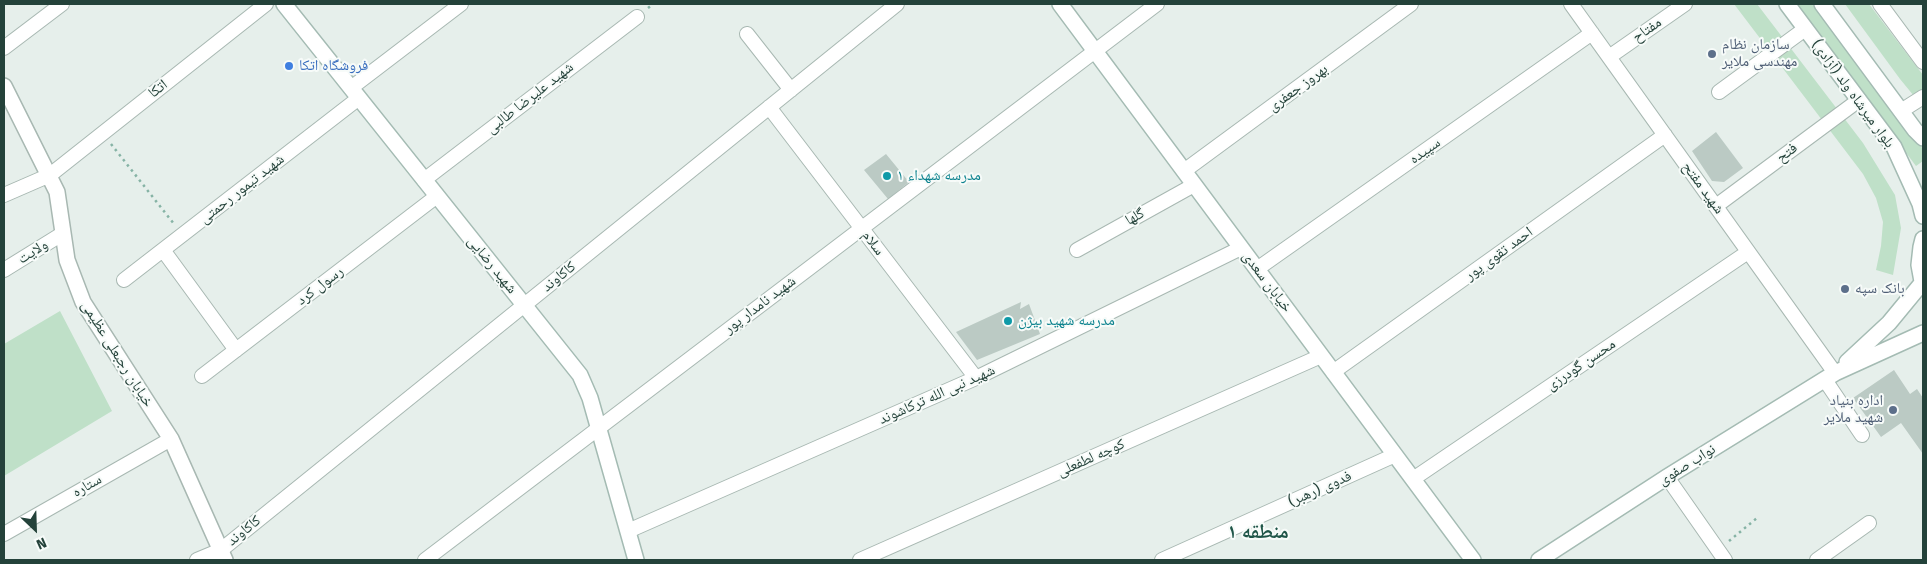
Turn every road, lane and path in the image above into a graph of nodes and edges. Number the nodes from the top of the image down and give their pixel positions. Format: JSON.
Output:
{"nodes":[{"id":1,"x":62,"y":4,"type":"edge"},
{"id":2,"x":266,"y":4,"type":"edge"},
{"id":3,"x":284,"y":4,"type":"edge"},
{"id":4,"x":461,"y":4,"type":"edge"},
{"id":5,"x":898,"y":4,"type":"edge"},
{"id":6,"x":1060,"y":4,"type":"edge"},
{"id":7,"x":1158,"y":4,"type":"edge"},
{"id":8,"x":1571,"y":4,"type":"edge"},
{"id":9,"x":1685,"y":4,"type":"edge"},
{"id":10,"x":1786,"y":4,"type":"edge"},
{"id":11,"x":1822,"y":4,"type":"edge"},
{"id":12,"x":1880,"y":4,"type":"edge"},
{"id":13,"x":1403,"y":6,"type":"edge"},
{"id":14,"x":636,"y":16,"type":"dead end"},
{"id":15,"x":1806,"y":29,"type":"junction"},
{"id":16,"x":1592,"y":33,"type":"junction"},
{"id":17,"x":747,"y":34,"type":"dead end"},
{"id":18,"x":4,"y":48,"type":"edge"},
{"id":19,"x":1094,"y":50,"type":"junction"},
{"id":20,"x":1609,"y":57,"type":"junction"},
{"id":21,"x":1923,"y":62,"type":"edge"},
{"id":22,"x":4,"y":86,"type":"edge"},
{"id":23,"x":791,"y":90,"type":"junction"},
{"id":24,"x":1720,"y":92,"type":"dead end"},
{"id":25,"x":355,"y":93,"type":"junction"},
{"id":26,"x":1923,"y":97,"type":"edge"},
{"id":27,"x":1858,"y":100,"type":"junction"},
{"id":28,"x":769,"y":107,"type":"junction"},
{"id":29,"x":1901,"y":111,"type":"junction"},
{"id":30,"x":102,"y":133,"type":"junction"},
{"id":31,"x":1665,"y":135,"type":"junction"},
{"id":32,"x":1923,"y":138,"type":"edge"},
{"id":33,"x":1184,"y":171,"type":"junction"},
{"id":34,"x":50,"y":175,"type":"junction"},
{"id":35,"x":424,"y":180,"type":"junction"},
{"id":36,"x":1194,"y":185,"type":"junction"},
{"id":37,"x":4,"y":195,"type":"edge"},
{"id":38,"x":437,"y":196,"type":"junction"},
{"id":39,"x":1716,"y":206,"type":"junction"},
{"id":40,"x":1923,"y":216,"type":"edge"},
{"id":41,"x":861,"y":228,"type":"junction"},
{"id":42,"x":62,"y":234,"type":"junction"},
{"id":43,"x":183,"y":235,"type":"junction"},
{"id":44,"x":1923,"y":239,"type":"edge"},
{"id":45,"x":1241,"y":248,"type":"junction"},
{"id":46,"x":163,"y":250,"type":"junction"},
{"id":47,"x":1077,"y":250,"type":"dead end"},
{"id":48,"x":1748,"y":252,"type":"junction"},
{"id":49,"x":1257,"y":269,"type":"junction"},
{"id":50,"x":4,"y":270,"type":"edge"},
{"id":51,"x":124,"y":280,"type":"dead end"},
{"id":52,"x":1923,"y":285,"type":"edge"},
{"id":53,"x":524,"y":305,"type":"junction"},
{"id":54,"x":1923,"y":333,"type":"edge"},
{"id":55,"x":236,"y":350,"type":"junction"},
{"id":56,"x":1321,"y":356,"type":"junction"},
{"id":57,"x":1333,"y":372,"type":"junction"},
{"id":58,"x":202,"y":376,"type":"dead end"},
{"id":59,"x":1830,"y":376,"type":"junction"},
{"id":60,"x":976,"y":378,"type":"junction"},
{"id":61,"x":599,"y":428,"type":"junction"},
{"id":62,"x":1862,"y":435,"type":"dead end"},
{"id":63,"x":171,"y":439,"type":"junction"},
{"id":64,"x":1395,"y":455,"type":"junction"},
{"id":65,"x":1667,"y":477,"type":"junction"},
{"id":66,"x":1413,"y":479,"type":"junction"},
{"id":67,"x":1757,"y":518,"type":"dead end"},
{"id":68,"x":1869,"y":523,"type":"dead end"},
{"id":69,"x":628,"y":531,"type":"junction"},
{"id":70,"x":4,"y":534,"type":"edge"},
{"id":71,"x":223,"y":555,"type":"edge"},
{"id":72,"x":1722,"y":555,"type":"edge"},
{"id":73,"x":197,"y":560,"type":"edge"},
{"id":74,"x":426,"y":560,"type":"edge"},
{"id":75,"x":636,"y":560,"type":"edge"},
{"id":76,"x":860,"y":560,"type":"edge"},
{"id":77,"x":1162,"y":560,"type":"edge"},
{"id":78,"x":1474,"y":560,"type":"edge"},
{"id":79,"x":1540,"y":560,"type":"edge"},
{"id":80,"x":1817,"y":560,"type":"edge"}],
"edges":[{"from":1,"to":18,"type":"street"},
{"from":2,"to":30,"type":"street","name":"اتکا"},
{"from":3,"to":25,"type":"main road","name":"شهید رضایی"},
{"from":4,"to":25,"type":"street","name":"شهید تیمور رحمتی"},
{"from":5,"to":23,"type":"street","name":"کاکاوند"},
{"from":6,"to":19,"type":"main road","name":"خیابان سعدی"},
{"from":7,"to":19,"type":"street","name":"شهید نامدار پور"},
{"from":8,"to":16,"type":"street","name":"شهید مفتح"},
{"from":9,"to":20,"type":"street","name":"مفتاح"},
{"from":10,"to":15,"type":"main road","name":"بلوار میرشاه ولد (آزادی)"},
{"from":11,"to":29,"type":"main road","name":"بلوار میرشاه ولد (آزادی)"},
{"from":12,"to":21,"type":"street"},
{"from":13,"to":33,"type":"street","name":"بهروز جعفری"},
{"from":14,"to":35,"type":"street","name":"شهید علیرضا طالبی"},
{"from":15,"to":24,"type":"street"},
{"from":15,"to":27,"type":"main road","name":"بلوار میرشاه ولد (آزادی)"},
{"from":16,"to":20,"type":"street","name":"شهید مفتح"},
{"from":16,"to":49,"type":"street","name":"سپیده"},
{"from":17,"to":23,"type":"street"},
{"from":19,"to":33,"type":"main road","name":"خیابان سعدی"},
{"from":19,"to":41,"type":"street","name":"شهید نامدار پور"},
{"from":20,"to":31,"type":"street","name":"شهید مفتح"},
{"from":22,"to":34,"type":"main road","name":"خیابان رجبعلی عظیمی"},
{"from":23,"to":28,"type":"street","name":"کاکاوند"},
{"from":25,"to":35,"type":"main road","name":"شهید رضایی"},
{"from":25,"to":43,"type":"street","name":"شهید تیمور رحمتی"},
{"from":26,"to":29,"type":"street"},
{"from":27,"to":39,"type":"street","name":"فتح"},
{"from":27,"to":40,"type":"main road","name":"بلوار میرشاه ولد (آزادی)"},
{"from":28,"to":41,"type":"street","name":"سلام"},
{"from":28,"to":53,"type":"street","name":"کاکاوند"},
{"from":29,"to":32,"type":"main road","name":"بلوار میرشاه ولد (آزادی)"},
{"from":30,"to":34,"type":"street","name":"اتکا"},
{"from":30,"to":43,"type":"path"},
{"from":31,"to":39,"type":"street","name":"شهید مفتح"},
{"from":31,"to":57,"type":"street","name":"احمد تقوی پور"},
{"from":33,"to":36,"type":"main road","name":"خیابان سعدی"},
{"from":34,"to":37,"type":"street"},
{"from":34,"to":42,"type":"main road","name":"خیابان رجبعلی عظیمی"},
{"from":35,"to":38,"type":"main road","name":"شهید رضایی"},
{"from":36,"to":45,"type":"main road","name":"خیابان سعدی"},
{"from":36,"to":47,"type":"street","name":"گلها"},
{"from":38,"to":53,"type":"main road","name":"شهید رضایی"},
{"from":38,"to":55,"type":"street","name":"رسول کرد"},
{"from":39,"to":48,"type":"street","name":"شهید مفتح"},
{"from":41,"to":60,"type":"street","name":"سلام"},
{"from":41,"to":61,"type":"street","name":"شهید نامدار پور"},
{"from":42,"to":50,"type":"street","name":"ولایت"},
{"from":42,"to":63,"type":"main road","name":"خیابان رجبعلی عظیمی"},
{"from":43,"to":46,"type":"street","name":"شهید تیمور رحمتی"},
{"from":44,"to":52,"type":"main road"},
{"from":45,"to":49,"type":"main road","name":"خیابان سعدی"},
{"from":45,"to":60,"type":"street","name":"شهید نبی الله ترکاشوند"},
{"from":46,"to":51,"type":"street","name":"شهید تیمور رحمتی"},
{"from":46,"to":55,"type":"street"},
{"from":48,"to":59,"type":"street","name":"شهید مفتح"},
{"from":48,"to":66,"type":"street","name":"محسن گودرزی"},
{"from":49,"to":56,"type":"main road","name":"خیابان سعدی"},
{"from":52,"to":59,"type":"main road"},
{"from":53,"to":61,"type":"main road","name":"شهید رضایی"},
{"from":53,"to":71,"type":"street","name":"کاکاوند"},
{"from":54,"to":59,"type":"main road"},
{"from":55,"to":58,"type":"street","name":"رسول کرد"},
{"from":56,"to":57,"type":"main road","name":"خیابان سعدی"},
{"from":56,"to":76,"type":"street","name":"کوچه لطفعلی"},
{"from":57,"to":64,"type":"main road","name":"خیابان سعدی"},
{"from":59,"to":62,"type":"street","name":"شهید مفتح"},
{"from":59,"to":65,"type":"main road","name":"نواب صفوی"},
{"from":60,"to":69,"type":"street","name":"شهید نبی الله ترکاشوند"},
{"from":61,"to":69,"type":"main road","name":"شهید رضایی"},
{"from":61,"to":74,"type":"street","name":"شهید نامدار پور"},
{"from":63,"to":70,"type":"street","name":"ستاره"},
{"from":63,"to":71,"type":"main road","name":"خیابان رجبعلی عظیمی"},
{"from":64,"to":66,"type":"main road","name":"خیابان سعدی"},
{"from":64,"to":77,"type":"street","name":"فدوی (رهبر)"},
{"from":65,"to":72,"type":"street"},
{"from":65,"to":79,"type":"main road","name":"نواب صفوی"},
{"from":66,"to":78,"type":"main road","name":"خیابان سعدی"},
{"from":67,"to":72,"type":"path"},
{"from":68,"to":80,"type":"street"},
{"from":69,"to":75,"type":"main road","name":"شهید رضایی"},
{"from":71,"to":73,"type":"street","name":"کاکاوند"}]}
